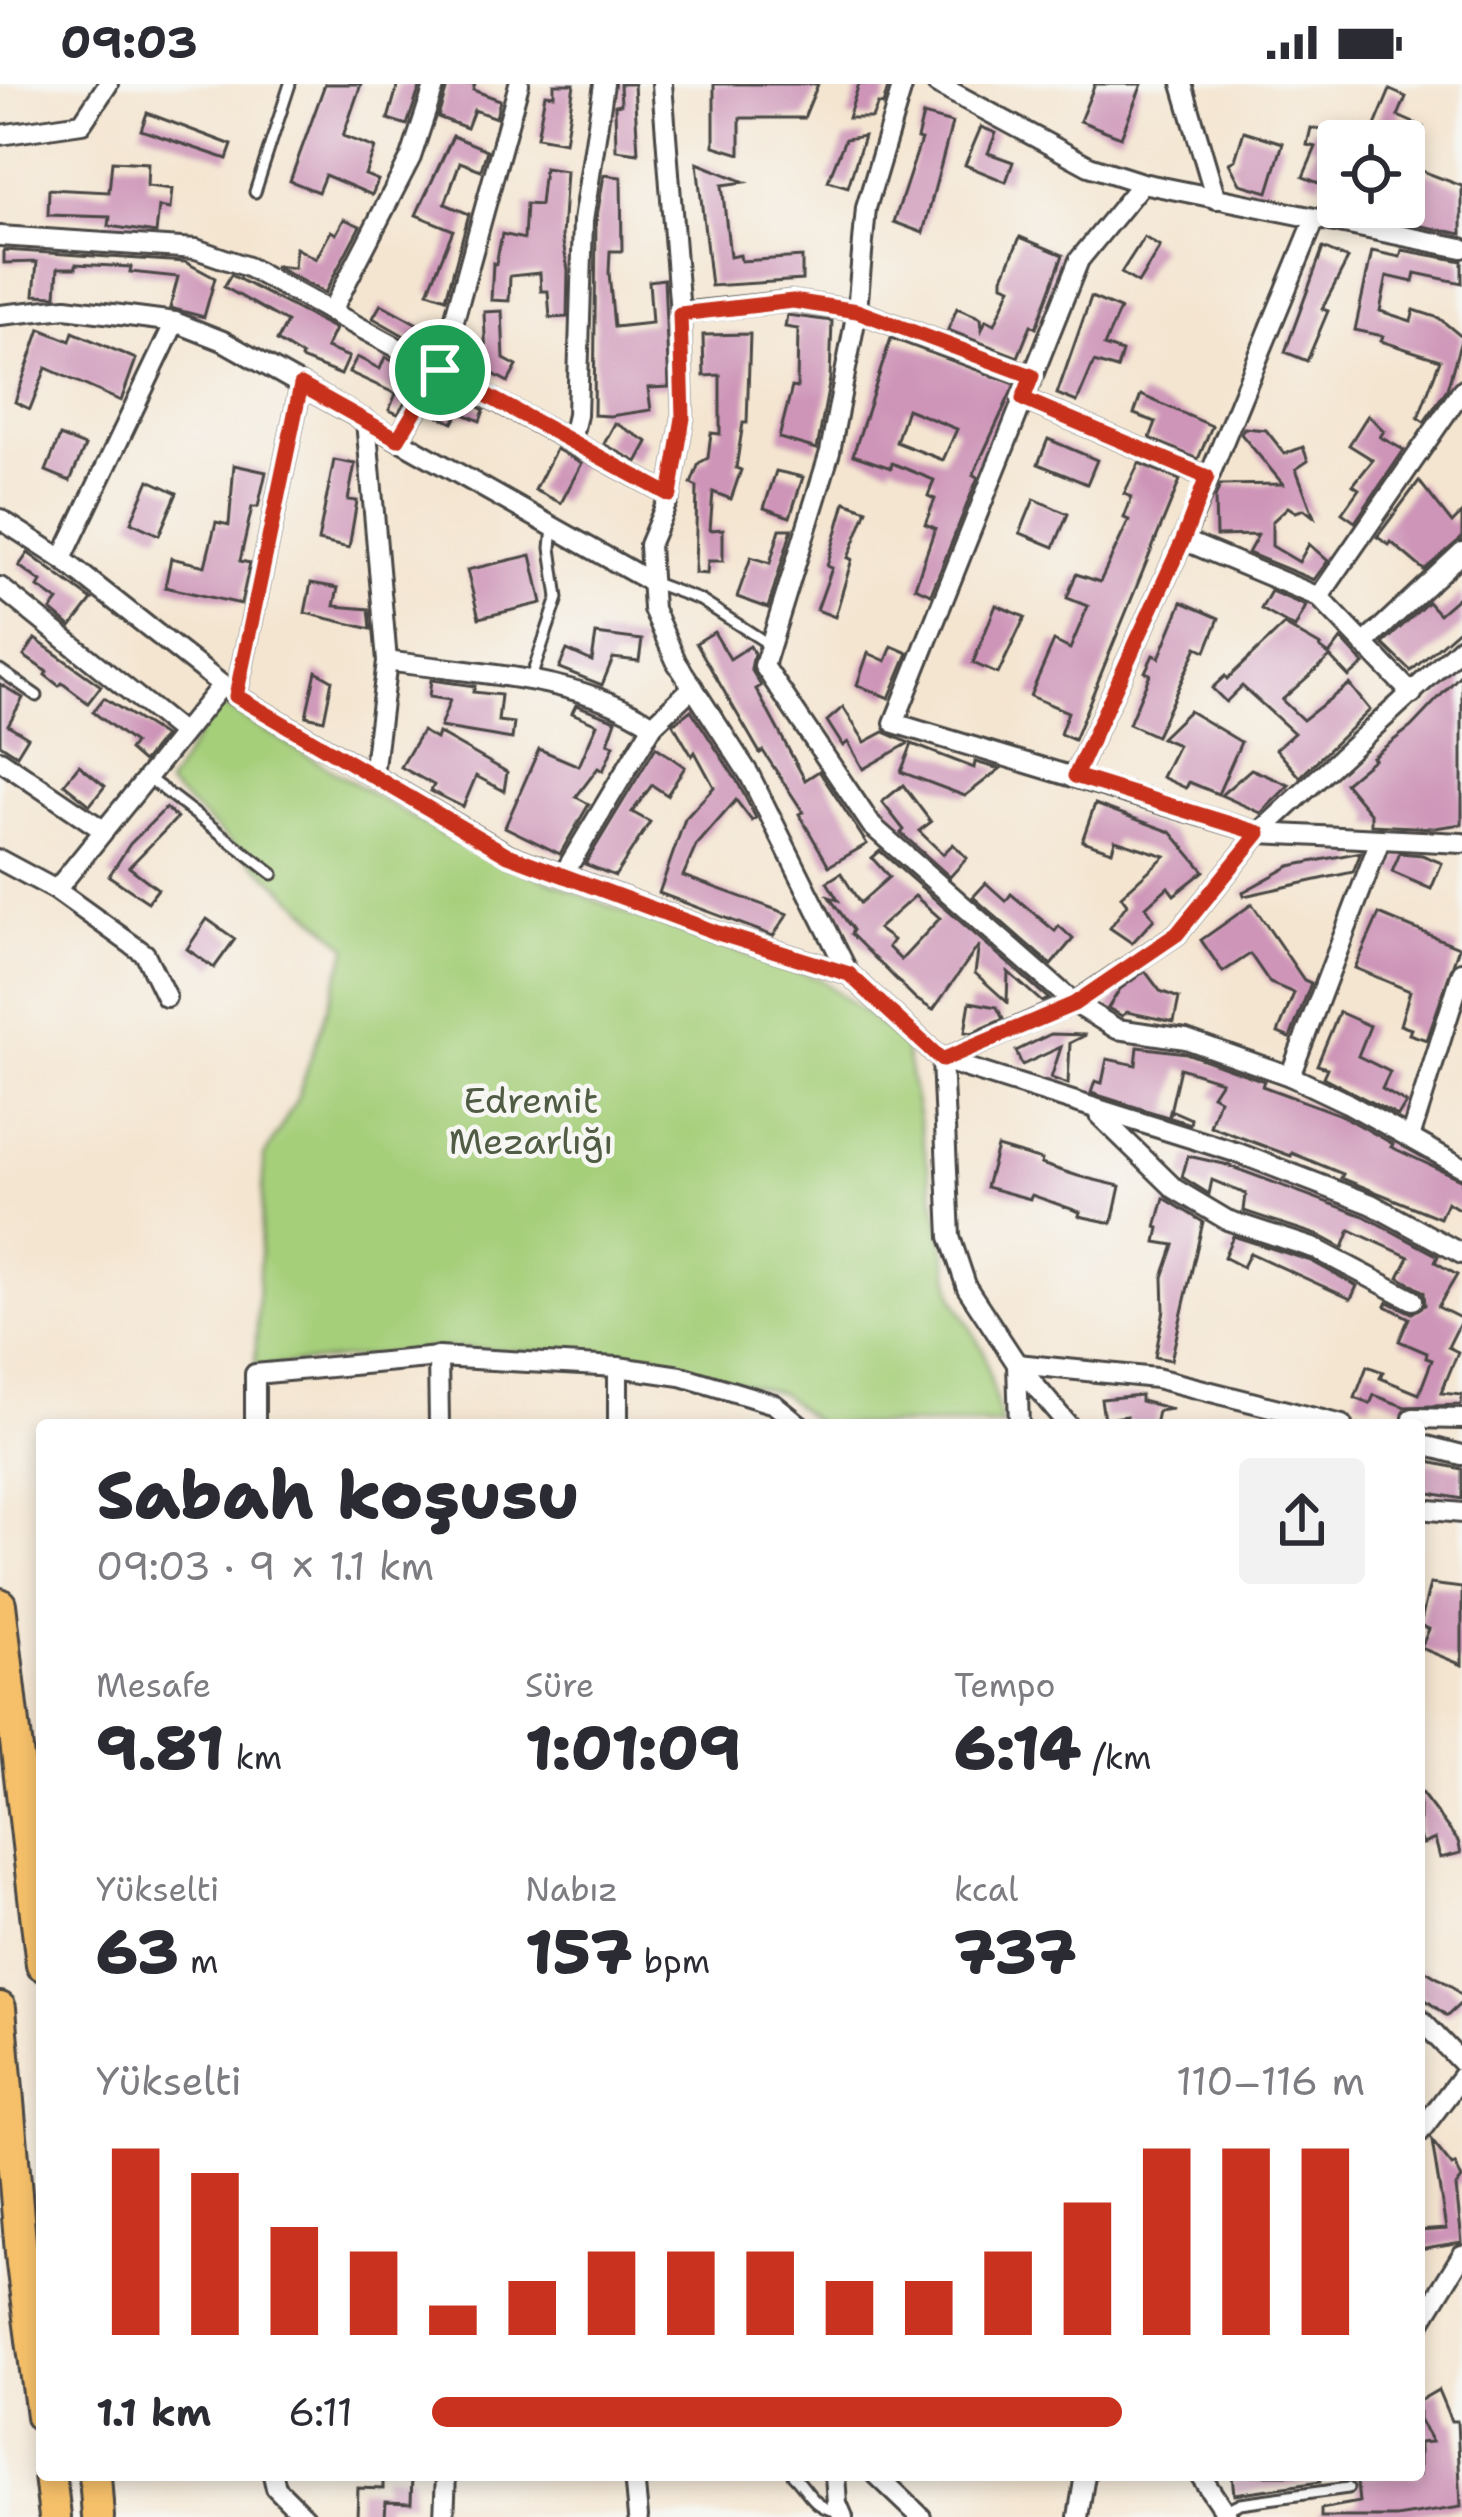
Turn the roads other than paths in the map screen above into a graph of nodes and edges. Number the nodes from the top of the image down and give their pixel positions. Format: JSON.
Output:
{"nodes":[{"id":1,"x":107,"y":84,"type":"edge"},
{"id":2,"x":290,"y":84,"type":"edge"},
{"id":3,"x":435,"y":84,"type":"edge"},
{"id":4,"x":519,"y":84,"type":"edge"},
{"id":5,"x":604,"y":84,"type":"edge"},
{"id":6,"x":662,"y":84,"type":"edge"},
{"id":7,"x":903,"y":84,"type":"edge"},
{"id":8,"x":937,"y":84,"type":"edge"},
{"id":9,"x":1182,"y":84,"type":"edge"},
{"id":10,"x":0,"y":135,"type":"edge"},
{"id":11,"x":1142,"y":183,"type":"junction"},
{"id":12,"x":254,"y":192,"type":"dead end"},
{"id":13,"x":1216,"y":199,"type":"junction"},
{"id":14,"x":1315,"y":219,"type":"junction"},
{"id":15,"x":0,"y":236,"type":"edge"},
{"id":16,"x":1462,"y":248,"type":"edge"},
{"id":17,"x":857,"y":311,"type":"junction"},
{"id":18,"x":331,"y":312,"type":"junction"},
{"id":19,"x":680,"y":314,"type":"junction"},
{"id":20,"x":0,"y":315,"type":"edge"},
{"id":21,"x":175,"y":322,"type":"junction"},
{"id":22,"x":440,"y":370,"type":"junction"},
{"id":23,"x":1032,"y":376,"type":"junction"},
{"id":24,"x":301,"y":385,"type":"junction"},
{"id":25,"x":1462,"y":390,"type":"edge"},
{"id":26,"x":1023,"y":399,"type":"junction"},
{"id":27,"x":366,"y":422,"type":"junction"},
{"id":28,"x":398,"y":439,"type":"junction"},
{"id":29,"x":571,"y":441,"type":"junction"},
{"id":30,"x":1207,"y":477,"type":"junction"},
{"id":31,"x":670,"y":495,"type":"junction"},
{"id":32,"x":0,"y":519,"type":"edge"},
{"id":33,"x":553,"y":527,"type":"junction"},
{"id":34,"x":1183,"y":540,"type":"junction"},
{"id":35,"x":1462,"y":552,"type":"edge"},
{"id":36,"x":62,"y":559,"type":"junction"},
{"id":37,"x":649,"y":581,"type":"junction"},
{"id":38,"x":0,"y":587,"type":"edge"},
{"id":39,"x":1319,"y":597,"type":"junction"},
{"id":40,"x":1364,"y":644,"type":"junction"},
{"id":41,"x":770,"y":645,"type":"junction"},
{"id":42,"x":1462,"y":646,"type":"edge"},
{"id":43,"x":387,"y":661,"type":"junction"},
{"id":44,"x":0,"y":670,"type":"edge"},
{"id":45,"x":530,"y":681,"type":"junction"},
{"id":46,"x":692,"y":687,"type":"junction"},
{"id":47,"x":229,"y":690,"type":"junction"},
{"id":48,"x":1412,"y":694,"type":"junction"},
{"id":49,"x":37,"y":695,"type":"dead end"},
{"id":50,"x":653,"y":725,"type":"junction"},
{"id":51,"x":182,"y":733,"type":"junction"},
{"id":52,"x":0,"y":760,"type":"edge"},
{"id":53,"x":374,"y":775,"type":"junction"},
{"id":54,"x":1075,"y":776,"type":"junction"},
{"id":55,"x":147,"y":777,"type":"junction"},
{"id":56,"x":103,"y":830,"type":"junction"},
{"id":57,"x":1259,"y":833,"type":"junction"},
{"id":58,"x":1380,"y":840,"type":"junction"},
{"id":59,"x":1462,"y":843,"type":"edge"},
{"id":60,"x":0,"y":860,"type":"edge"},
{"id":61,"x":273,"y":874,"type":"dead end"},
{"id":62,"x":563,"y":875,"type":"junction"},
{"id":63,"x":56,"y":890,"type":"junction"},
{"id":64,"x":1462,"y":972,"type":"edge"},
{"id":65,"x":849,"y":974,"type":"junction"},
{"id":66,"x":166,"y":997,"type":"dead end"},
{"id":67,"x":1074,"y":1004,"type":"junction"},
{"id":68,"x":942,"y":1060,"type":"junction"},
{"id":69,"x":1290,"y":1076,"type":"junction"},
{"id":70,"x":1096,"y":1111,"type":"junction"},
{"id":71,"x":1410,"y":1138,"type":"junction"},
{"id":72,"x":1462,"y":1167,"type":"edge"},
{"id":73,"x":1462,"y":1254,"type":"edge"},
{"id":74,"x":1414,"y":1300,"type":"dead end"},
{"id":75,"x":438,"y":1358,"type":"junction"},
{"id":76,"x":1017,"y":1364,"type":"junction"},
{"id":77,"x":618,"y":1367,"type":"junction"},
{"id":78,"x":1413,"y":1418,"type":"dead end"},
{"id":79,"x":256,"y":1419,"type":"edge"},
{"id":80,"x":439,"y":1419,"type":"edge"},
{"id":81,"x":618,"y":1419,"type":"edge"},
{"id":82,"x":793,"y":1419,"type":"edge"},
{"id":83,"x":1018,"y":1419,"type":"edge"},
{"id":84,"x":1063,"y":1419,"type":"edge"},
{"id":85,"x":1318,"y":1419,"type":"edge"},
{"id":86,"x":1462,"y":1419,"type":"edge"},
{"id":87,"x":1425,"y":1445,"type":"edge"},
{"id":88,"x":1462,"y":1454,"type":"edge"},
{"id":89,"x":1425,"y":1509,"type":"edge"},
{"id":90,"x":1462,"y":1514,"type":"edge"},
{"id":91,"x":0,"y":1604,"type":"edge"},
{"id":92,"x":36,"y":1913,"type":"edge"},
{"id":93,"x":0,"y":2008,"type":"edge"},
{"id":94,"x":1425,"y":2025,"type":"edge"},
{"id":95,"x":1461,"y":2064,"type":"edge"},
{"id":96,"x":1425,"y":2123,"type":"edge"},
{"id":97,"x":1462,"y":2255,"type":"edge"},
{"id":98,"x":1425,"y":2315,"type":"edge"},
{"id":99,"x":36,"y":2370,"type":"edge"},
{"id":100,"x":51,"y":2481,"type":"edge"},
{"id":101,"x":95,"y":2481,"type":"edge"},
{"id":102,"x":274,"y":2481,"type":"edge"},
{"id":103,"x":446,"y":2481,"type":"edge"},
{"id":104,"x":635,"y":2481,"type":"edge"},
{"id":105,"x":797,"y":2481,"type":"edge"},
{"id":106,"x":836,"y":2481,"type":"edge"},
{"id":107,"x":883,"y":2481,"type":"edge"},
{"id":108,"x":1084,"y":2481,"type":"edge"},
{"id":109,"x":1204,"y":2481,"type":"edge"},
{"id":110,"x":1348,"y":2488,"type":"dead end"},
{"id":111,"x":1226,"y":2514,"type":"edge"},
{"id":112,"x":842,"y":2515,"type":"edge"},
{"id":113,"x":55,"y":2517,"type":"edge"},
{"id":114,"x":98,"y":2517,"type":"edge"},
{"id":115,"x":305,"y":2517,"type":"edge"},
{"id":116,"x":444,"y":2517,"type":"edge"},
{"id":117,"x":638,"y":2517,"type":"edge"},
{"id":118,"x":921,"y":2517,"type":"edge"},
{"id":119,"x":1078,"y":2517,"type":"edge"}],
"edges":[{"from":1,"to":10,"type":"street"},
{"from":2,"to":12,"type":"lane"},
{"from":3,"to":18,"type":"street"},
{"from":4,"to":22,"type":"street"},
{"from":5,"to":29,"type":"street"},
{"from":6,"to":19,"type":"street"},
{"from":7,"to":17,"type":"street"},
{"from":8,"to":11,"type":"street"},
{"from":9,"to":13,"type":"street"},
{"from":11,"to":13,"type":"street"},
{"from":11,"to":23,"type":"street"},
{"from":13,"to":14,"type":"street"},
{"from":14,"to":16,"type":"street"},
{"from":14,"to":30,"type":"street"},
{"from":15,"to":18,"type":"street"},
{"from":17,"to":19,"type":"street"},
{"from":17,"to":23,"type":"street"},
{"from":17,"to":41,"type":"street"},
{"from":18,"to":22,"type":"street"},
{"from":19,"to":31,"type":"street"},
{"from":20,"to":21,"type":"street"},
{"from":21,"to":24,"type":"street"},
{"from":21,"to":36,"type":"street"},
{"from":22,"to":28,"type":"street"},
{"from":22,"to":29,"type":"street"},
{"from":23,"to":26,"type":"street"},
{"from":24,"to":27,"type":"street"},
{"from":24,"to":47,"type":"street"},
{"from":25,"to":39,"type":"street"},
{"from":26,"to":30,"type":"street"},
{"from":26,"to":54,"type":"street"},
{"from":27,"to":28,"type":"street"},
{"from":27,"to":43,"type":"street"},
{"from":28,"to":33,"type":"street"},
{"from":29,"to":31,"type":"street"},
{"from":30,"to":34,"type":"street"},
{"from":31,"to":37,"type":"street"},
{"from":32,"to":36,"type":"street"},
{"from":33,"to":37,"type":"street"},
{"from":33,"to":45,"type":"lane"},
{"from":34,"to":39,"type":"street"},
{"from":34,"to":54,"type":"street"},
{"from":35,"to":40,"type":"street"},
{"from":36,"to":47,"type":"street"},
{"from":37,"to":41,"type":"lane"},
{"from":37,"to":46,"type":"street"},
{"from":38,"to":51,"type":"street"},
{"from":39,"to":40,"type":"street"},
{"from":40,"to":48,"type":"street"},
{"from":41,"to":67,"type":"street"},
{"from":42,"to":48,"type":"street"},
{"from":43,"to":45,"type":"street"},
{"from":43,"to":53,"type":"street"},
{"from":44,"to":49,"type":"lane"},
{"from":45,"to":50,"type":"street"},
{"from":46,"to":50,"type":"street"},
{"from":46,"to":65,"type":"street"},
{"from":47,"to":51,"type":"street"},
{"from":47,"to":53,"type":"street"},
{"from":48,"to":57,"type":"street"},
{"from":50,"to":62,"type":"street"},
{"from":51,"to":55,"type":"street"},
{"from":52,"to":56,"type":"street"},
{"from":53,"to":62,"type":"street"},
{"from":54,"to":57,"type":"street"},
{"from":55,"to":56,"type":"street"},
{"from":55,"to":61,"type":"lane"},
{"from":56,"to":63,"type":"street"},
{"from":57,"to":58,"type":"street"},
{"from":57,"to":67,"type":"street"},
{"from":58,"to":59,"type":"street"},
{"from":58,"to":69,"type":"street"},
{"from":60,"to":63,"type":"street"},
{"from":62,"to":65,"type":"street"},
{"from":63,"to":66,"type":"street"},
{"from":64,"to":71,"type":"street"},
{"from":65,"to":68,"type":"street"},
{"from":67,"to":68,"type":"street"},
{"from":67,"to":69,"type":"street"},
{"from":68,"to":70,"type":"street"},
{"from":68,"to":76,"type":"street"},
{"from":69,"to":71,"type":"street"},
{"from":70,"to":73,"type":"street"},
{"from":70,"to":74,"type":"street"},
{"from":71,"to":72,"type":"street"},
{"from":75,"to":77,"type":"street"},
{"from":75,"to":79,"type":"street"},
{"from":75,"to":80,"type":"street"},
{"from":76,"to":83,"type":"street"},
{"from":76,"to":84,"type":"street"},
{"from":76,"to":85,"type":"street"},
{"from":77,"to":81,"type":"street"},
{"from":77,"to":82,"type":"street"},
{"from":78,"to":86,"type":"street"},
{"from":87,"to":88,"type":"street"},
{"from":89,"to":90,"type":"street"},
{"from":91,"to":92,"type":"main road"},
{"from":93,"to":99,"type":"main road"},
{"from":94,"to":95,"type":"street"},
{"from":95,"to":96,"type":"street"},
{"from":97,"to":98,"type":"street"},
{"from":100,"to":113,"type":"main road"},
{"from":101,"to":114,"type":"main road"},
{"from":102,"to":115,"type":"street"},
{"from":103,"to":116,"type":"street"},
{"from":104,"to":117,"type":"street"},
{"from":105,"to":112,"type":"lane"},
{"from":106,"to":112,"type":"street"},
{"from":107,"to":118,"type":"street"},
{"from":108,"to":119,"type":"street"},
{"from":109,"to":111,"type":"street"},
{"from":110,"to":111,"type":"lane"}]}
